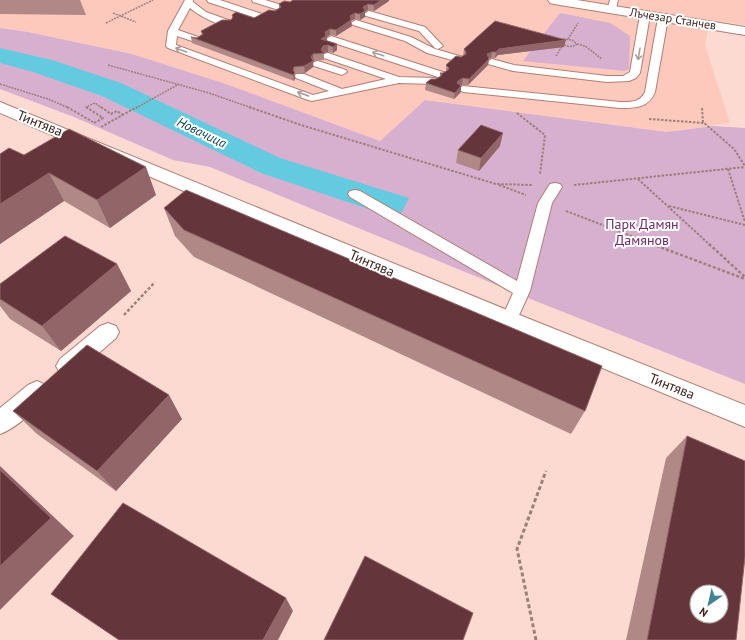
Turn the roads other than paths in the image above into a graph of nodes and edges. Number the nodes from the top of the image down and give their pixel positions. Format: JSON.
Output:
{"nodes":[{"id":1,"x":211,"y":0,"type":"edge"},
{"id":2,"x":234,"y":0,"type":"edge"},
{"id":3,"x":256,"y":0,"type":"edge"},
{"id":4,"x":277,"y":0,"type":"edge"},
{"id":5,"x":554,"y":0,"type":"edge"},
{"id":6,"x":189,"y":1,"type":"edge"},
{"id":7,"x":613,"y":5,"type":"edge"},
{"id":8,"x":283,"y":8,"type":"junction"},
{"id":9,"x":645,"y":15,"type":"junction"},
{"id":10,"x":259,"y":16,"type":"edge"},
{"id":11,"x":178,"y":20,"type":"junction"},
{"id":12,"x":663,"y":21,"type":"junction"},
{"id":13,"x":228,"y":23,"type":"edge"},
{"id":14,"x":355,"y":23,"type":"junction"},
{"id":15,"x":218,"y":29,"type":"edge"},
{"id":16,"x":173,"y":31,"type":"junction"},
{"id":17,"x":745,"y":31,"type":"edge"},
{"id":18,"x":207,"y":35,"type":"edge"},
{"id":19,"x":198,"y":40,"type":"edge"},
{"id":20,"x":331,"y":40,"type":"dead end"},
{"id":21,"x":435,"y":48,"type":"junction"},
{"id":22,"x":328,"y":56,"type":"dead end"},
{"id":23,"x":462,"y":56,"type":"edge"},
{"id":24,"x":318,"y":64,"type":"dead end"},
{"id":25,"x":489,"y":64,"type":"edge"},
{"id":26,"x":415,"y":66,"type":"junction"},
{"id":27,"x":399,"y":80,"type":"junction"},
{"id":28,"x":378,"y":84,"type":"junction"},
{"id":29,"x":358,"y":88,"type":"junction"},
{"id":30,"x":341,"y":92,"type":"junction"},
{"id":31,"x":650,"y":92,"type":"junction"},
{"id":32,"x":0,"y":107,"type":"edge"},
{"id":33,"x":75,"y":137,"type":"junction"},
{"id":34,"x":54,"y":149,"type":"edge"},
{"id":35,"x":555,"y":187,"type":"road end"},
{"id":36,"x":355,"y":194,"type":"dead end"},
{"id":37,"x":522,"y":290,"type":"junction"},
{"id":38,"x":509,"y":320,"type":"junction"},
{"id":39,"x":108,"y":332,"type":"dead end"},
{"id":40,"x":745,"y":416,"type":"edge"},
{"id":41,"x":0,"y":423,"type":"edge"}],
"edges":[{"from":1,"to":10,"type":"lane"},
{"from":2,"to":8,"type":"lane"},
{"from":3,"to":8,"type":"lane"},
{"from":4,"to":8,"type":"lane"},
{"from":5,"to":7,"type":"street","name":"Лъчезар Станчев"},
{"from":6,"to":11,"type":"lane"},
{"from":6,"to":13,"type":"lane"},
{"from":6,"to":15,"type":"lane"},
{"from":7,"to":9,"type":"street","name":"Лъчезар Станчев"},
{"from":9,"to":12,"type":"street","name":"Лъчезар Станчев"},
{"from":9,"to":25,"type":"lane","one_way":true},
{"from":11,"to":16,"type":"lane"},
{"from":11,"to":18,"type":"lane"},
{"from":12,"to":17,"type":"street","name":"Лъчезар Станчев"},
{"from":12,"to":31,"type":"lane"},
{"from":14,"to":21,"type":"lane"},
{"from":14,"to":21,"type":"lane"},
{"from":14,"to":26,"type":"lane"},
{"from":16,"to":19,"type":"lane"},
{"from":30,"to":16,"type":"lane","one_way":true},
{"from":26,"to":20,"type":"lane","one_way":true},
{"from":21,"to":23,"type":"lane"},
{"from":22,"to":27,"type":"lane"},
{"from":24,"to":28,"type":"lane"},
{"from":26,"to":27,"type":"lane"},
{"from":27,"to":28,"type":"lane"},
{"from":28,"to":29,"type":"lane"},
{"from":29,"to":30,"type":"lane"},
{"from":29,"to":30,"type":"lane"},
{"from":31,"to":31,"type":"lane"},
{"from":32,"to":33,"type":"street","name":"Тинтява"},
{"from":33,"to":34,"type":"street"},
{"from":33,"to":38,"type":"street","name":"Тинтява"},
{"from":35,"to":37,"type":"lane"},
{"from":36,"to":37,"type":"lane"},
{"from":37,"to":38,"type":"lane"},
{"from":38,"to":40,"type":"street","name":"Тинтява"},
{"from":39,"to":41,"type":"street"}]}
